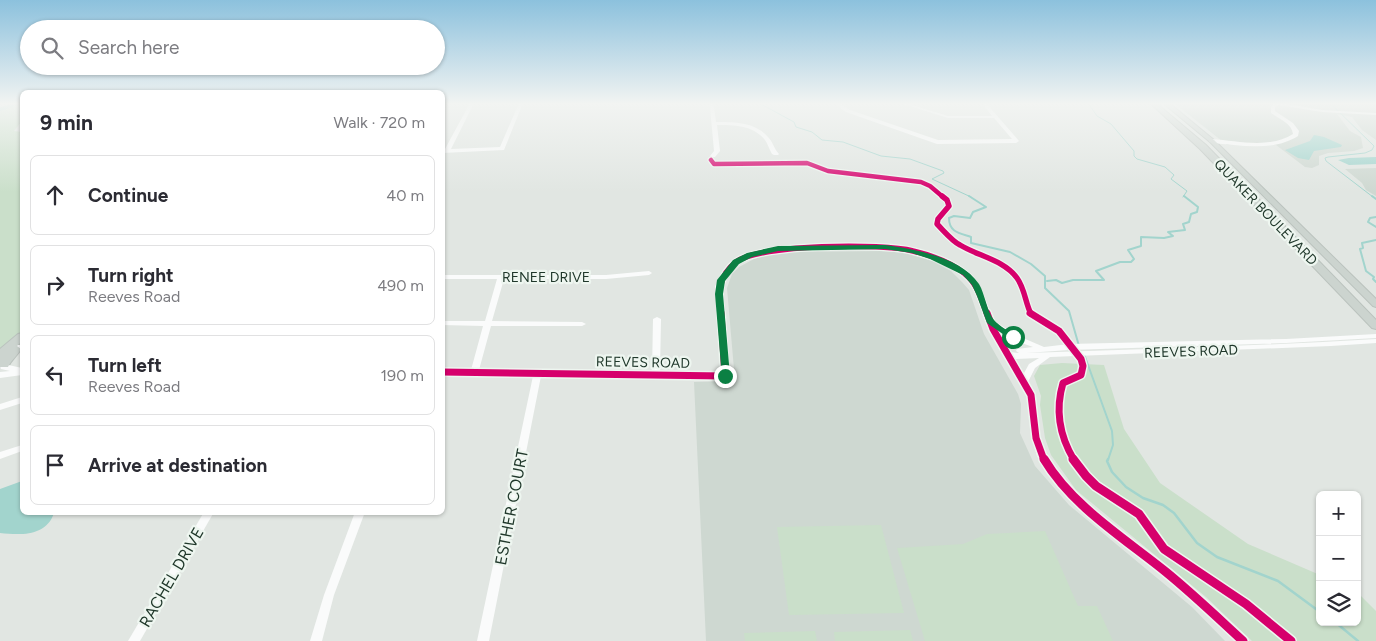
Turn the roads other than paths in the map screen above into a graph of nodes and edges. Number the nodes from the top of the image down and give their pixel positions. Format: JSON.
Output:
{"nodes":[{"id":1,"x":455,"y":133,"type":"edge"},
{"id":2,"x":509,"y":133,"type":"edge"},
{"id":3,"x":715,"y":133,"type":"edge"},
{"id":4,"x":760,"y":133,"type":"edge"},
{"id":5,"x":911,"y":133,"type":"edge"},
{"id":6,"x":1009,"y":133,"type":"edge"},
{"id":7,"x":1187,"y":133,"type":"edge"},
{"id":8,"x":1202,"y":133,"type":"edge"},
{"id":9,"x":1296,"y":133,"type":"edge"},
{"id":10,"x":1212,"y":141,"type":"junction"},
{"id":11,"x":445,"y":151,"type":"edge"},
{"id":12,"x":776,"y":154,"type":"dead end"},
{"id":13,"x":713,"y":156,"type":"dead end"},
{"id":14,"x":649,"y":273,"type":"dead end"},
{"id":15,"x":445,"y":277,"type":"edge"},
{"id":16,"x":501,"y":277,"type":"junction"},
{"id":17,"x":1376,"y":304,"type":"edge"},
{"id":18,"x":657,"y":319,"type":"dead end"},
{"id":19,"x":990,"y":321,"type":"junction"},
{"id":20,"x":445,"y":323,"type":"edge"},
{"id":21,"x":489,"y":323,"type":"junction"},
{"id":22,"x":582,"y":324,"type":"dead end"},
{"id":23,"x":1376,"y":326,"type":"edge"},
{"id":24,"x":1376,"y":336,"type":"edge"},
{"id":25,"x":1376,"y":341,"type":"edge"},
{"id":26,"x":20,"y":345,"type":"edge"},
{"id":27,"x":1053,"y":352,"type":"junction"},
{"id":28,"x":1006,"y":353,"type":"junction"},
{"id":29,"x":1,"y":366,"type":"edge"},
{"id":30,"x":20,"y":371,"type":"edge"},
{"id":31,"x":445,"y":372,"type":"edge"},
{"id":32,"x":474,"y":372,"type":"junction"},
{"id":33,"x":538,"y":372,"type":"junction"},
{"id":34,"x":656,"y":375,"type":"junction"},
{"id":35,"x":1024,"y":382,"type":"junction"},
{"id":36,"x":20,"y":401,"type":"edge"},
{"id":37,"x":0,"y":408,"type":"edge"},
{"id":38,"x":20,"y":449,"type":"edge"},
{"id":39,"x":0,"y":456,"type":"edge"},
{"id":40,"x":207,"y":515,"type":"edge"},
{"id":41,"x":359,"y":515,"type":"edge"},
{"id":42,"x":134,"y":641,"type":"edge"},
{"id":43,"x":316,"y":641,"type":"edge"},
{"id":44,"x":484,"y":641,"type":"edge"},
{"id":45,"x":1242,"y":641,"type":"edge"}],
"edges":[{"from":1,"to":11,"type":"street"},
{"from":2,"to":11,"type":"street"},
{"from":3,"to":13,"type":"street"},
{"from":4,"to":12,"type":"street"},
{"from":5,"to":6,"type":"street"},
{"from":7,"to":23,"type":"main road","name":"QUAKER BOULEVARD"},
{"from":8,"to":10,"type":"main road","name":"QUAKER BOULEVARD"},
{"from":9,"to":10,"type":"street"},
{"from":10,"to":17,"type":"main road","name":"QUAKER BOULEVARD"},
{"from":14,"to":16,"type":"street","name":"RENEE DRIVE"},
{"from":15,"to":16,"type":"street","name":"RENEE DRIVE"},
{"from":16,"to":21,"type":"street"},
{"from":18,"to":34,"type":"street"},
{"from":19,"to":27,"type":"street"},
{"from":19,"to":28,"type":"street","name":"REEVES ROAD"},
{"from":19,"to":34,"type":"street","name":"REEVES ROAD"},
{"from":20,"to":21,"type":"street"},
{"from":21,"to":22,"type":"street"},
{"from":21,"to":32,"type":"street"},
{"from":24,"to":27,"type":"street","name":"REEVES ROAD"},
{"from":25,"to":27,"type":"street","name":"REEVES ROAD"},
{"from":26,"to":29,"type":"main road"},
{"from":27,"to":28,"type":"street","name":"REEVES ROAD"},
{"from":27,"to":35,"type":"street"},
{"from":28,"to":35,"type":"street"},
{"from":29,"to":30,"type":"street"},
{"from":31,"to":32,"type":"street","name":"REEVES ROAD"},
{"from":32,"to":33,"type":"street","name":"REEVES ROAD"},
{"from":33,"to":34,"type":"street","name":"REEVES ROAD"},
{"from":33,"to":44,"type":"street","name":"ESTHER COURT"},
{"from":35,"to":45,"type":"street"},
{"from":36,"to":37,"type":"street"},
{"from":38,"to":39,"type":"street"},
{"from":40,"to":42,"type":"street","name":"RACHEL DRIVE"},
{"from":41,"to":43,"type":"street"}]}
